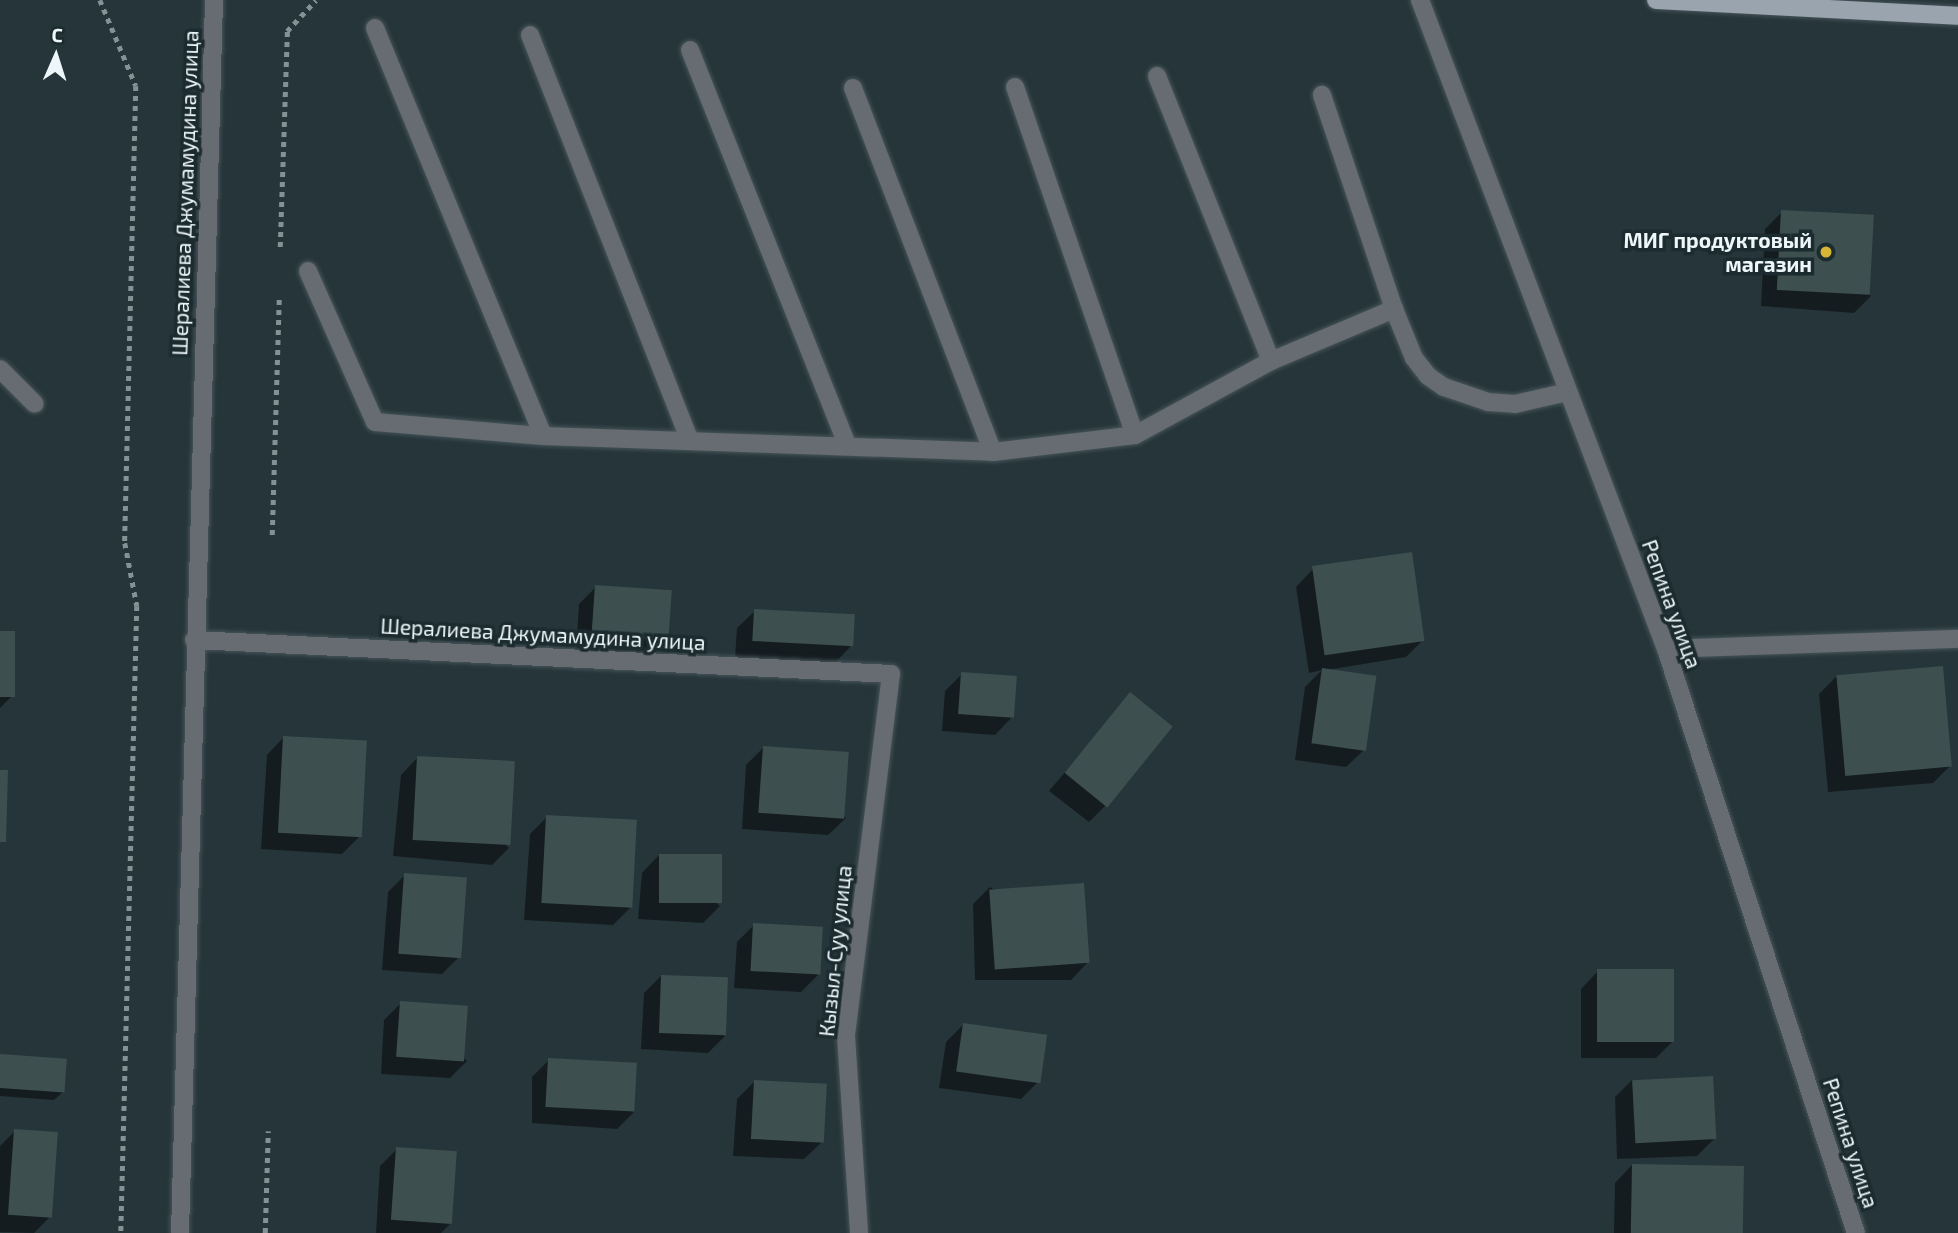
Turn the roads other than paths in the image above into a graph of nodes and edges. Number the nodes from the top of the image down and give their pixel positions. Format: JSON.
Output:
{"nodes":[{"id":1,"x":214,"y":0,"type":"edge"},
{"id":2,"x":1420,"y":0,"type":"edge"},
{"id":3,"x":1656,"y":0,"type":"edge"},
{"id":4,"x":1958,"y":16,"type":"edge"},
{"id":5,"x":376,"y":28,"type":"dead end"},
{"id":6,"x":530,"y":35,"type":"dead end"},
{"id":7,"x":690,"y":50,"type":"dead end"},
{"id":8,"x":1157,"y":76,"type":"dead end"},
{"id":9,"x":1016,"y":87,"type":"dead end"},
{"id":10,"x":853,"y":88,"type":"dead end"},
{"id":11,"x":1322,"y":95,"type":"dead end"},
{"id":12,"x":308,"y":271,"type":"dead end"},
{"id":13,"x":1394,"y":309,"type":"junction"},
{"id":14,"x":1271,"y":361,"type":"junction"},
{"id":15,"x":0,"y":369,"type":"edge"},
{"id":16,"x":1568,"y":392,"type":"junction"},
{"id":17,"x":35,"y":404,"type":"dead end"},
{"id":18,"x":1135,"y":435,"type":"junction"},
{"id":19,"x":543,"y":436,"type":"junction"},
{"id":20,"x":689,"y":439,"type":"junction"},
{"id":21,"x":846,"y":443,"type":"junction"},
{"id":22,"x":993,"y":452,"type":"junction"},
{"id":23,"x":1958,"y":639,"type":"edge"},
{"id":24,"x":194,"y":640,"type":"junction"},
{"id":25,"x":1666,"y":649,"type":"junction"},
{"id":26,"x":891,"y":674,"type":"joint"},
{"id":27,"x":180,"y":1233,"type":"edge"},
{"id":28,"x":859,"y":1233,"type":"edge"},
{"id":29,"x":1856,"y":1233,"type":"edge"}],
"edges":[{"from":1,"to":24,"type":"street","name":"Шералиева Джумамудина улица"},
{"from":2,"to":16,"type":"street","name":"Репина улица"},
{"from":3,"to":4,"type":"main road"},
{"from":5,"to":19,"type":"street"},
{"from":6,"to":20,"type":"street"},
{"from":7,"to":21,"type":"street"},
{"from":8,"to":14,"type":"street"},
{"from":9,"to":18,"type":"street"},
{"from":10,"to":22,"type":"street"},
{"from":11,"to":13,"type":"street"},
{"from":12,"to":19,"type":"street"},
{"from":13,"to":14,"type":"street"},
{"from":13,"to":16,"type":"street"},
{"from":14,"to":18,"type":"street"},
{"from":15,"to":17,"type":"street"},
{"from":16,"to":25,"type":"street","name":"Репина улица"},
{"from":18,"to":22,"type":"street"},
{"from":19,"to":20,"type":"street"},
{"from":20,"to":21,"type":"street"},
{"from":21,"to":22,"type":"street"},
{"from":23,"to":25,"type":"street"},
{"from":24,"to":26,"type":"street","name":"Шералиева Джумамудина улица"},
{"from":24,"to":27,"type":"street","name":"Шералиева Джумамудина улица"},
{"from":25,"to":29,"type":"street","name":"Репина улица"},
{"from":26,"to":28,"type":"street","name":"Кызыл-Суу улица"}]}
